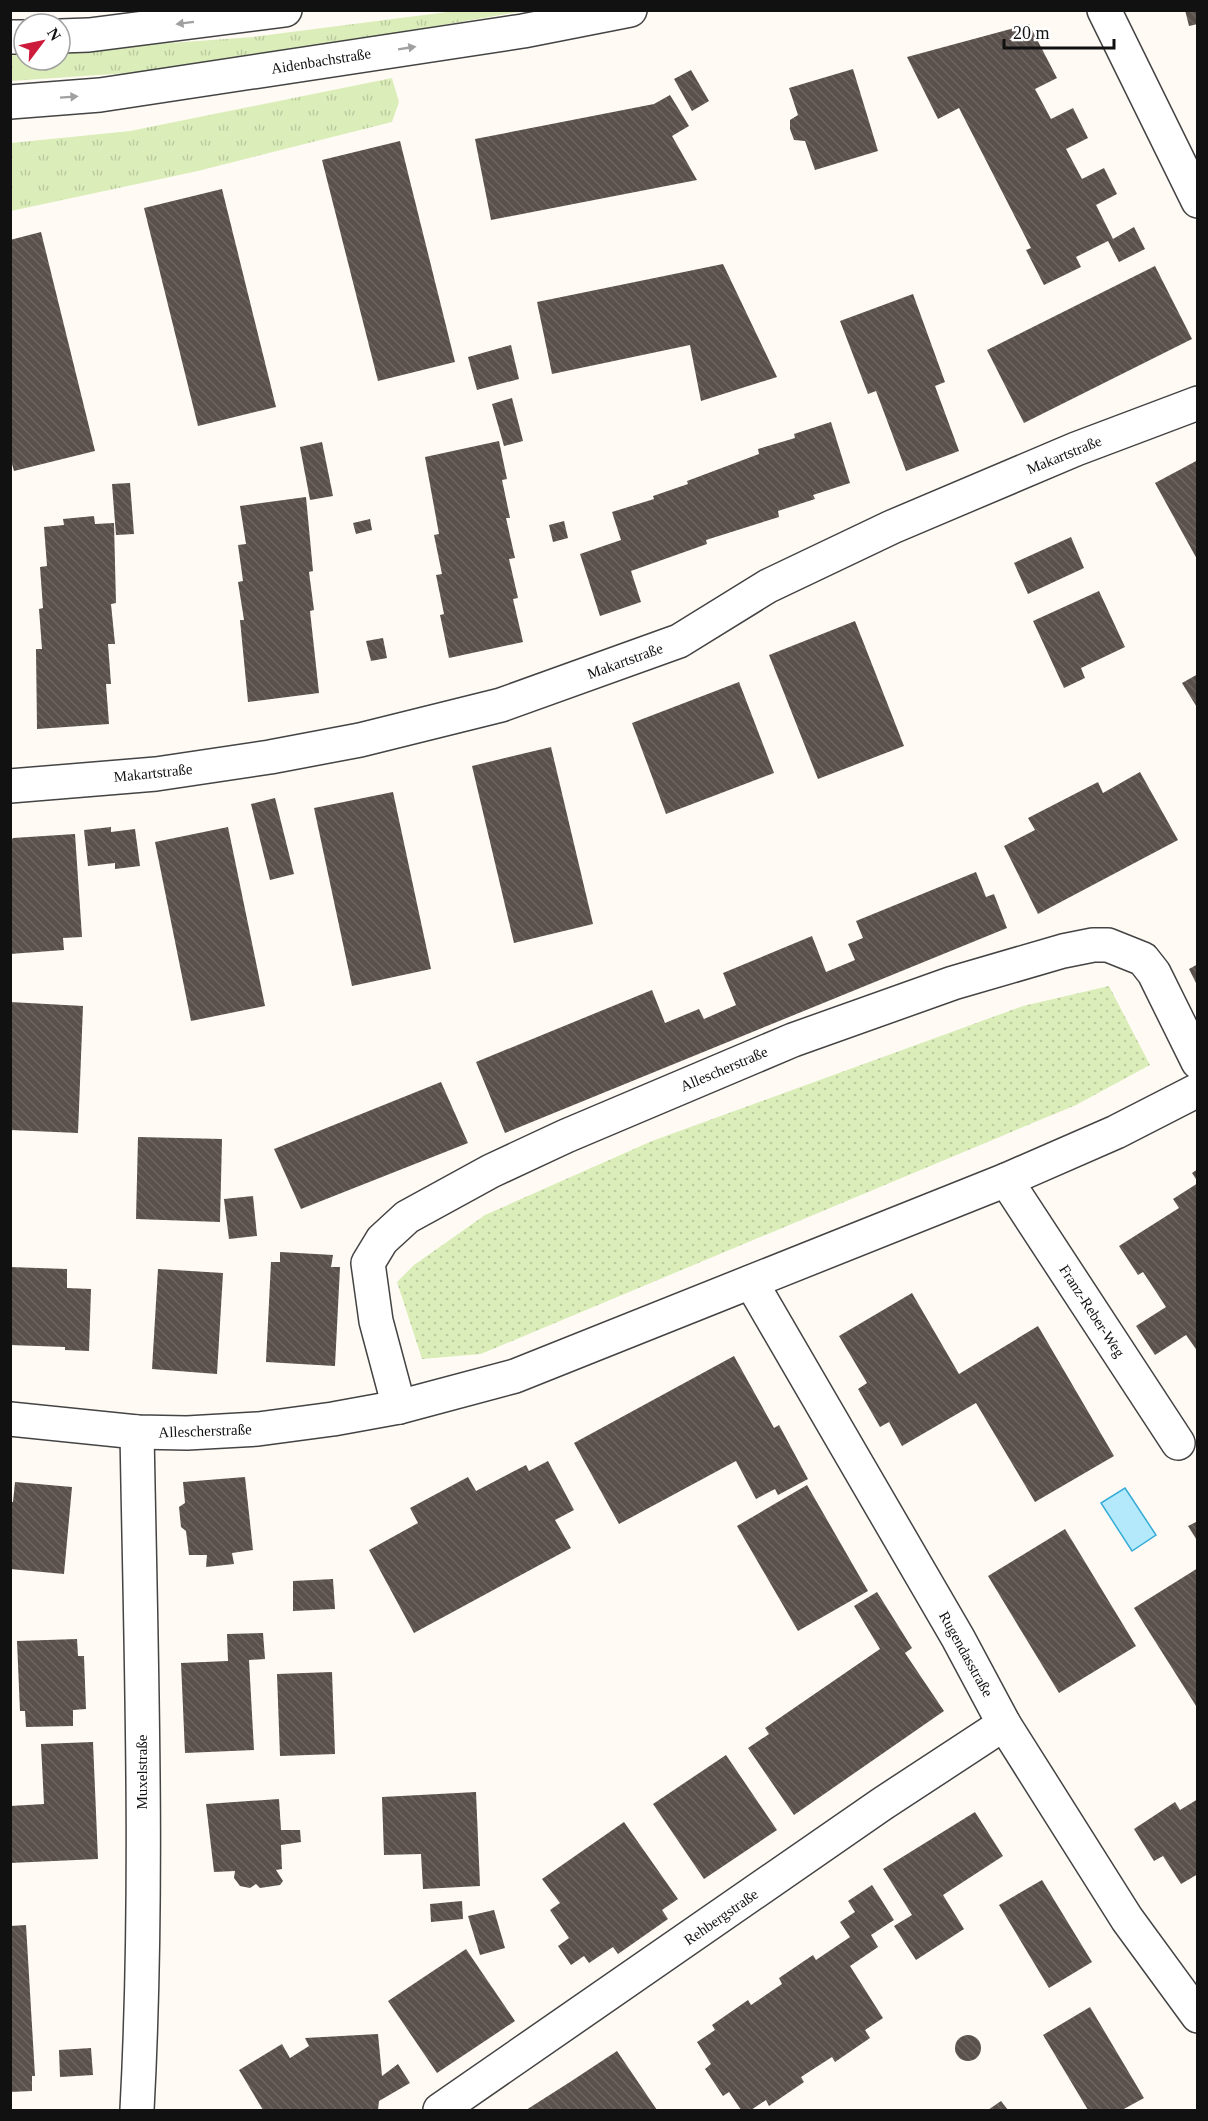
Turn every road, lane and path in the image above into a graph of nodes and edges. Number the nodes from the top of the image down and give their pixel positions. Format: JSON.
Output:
{"nodes":[{"id":1,"x":285,"y":10,"type":"edge"},
{"id":2,"x":630,"y":10,"type":"edge"},
{"id":3,"x":1104,"y":10,"type":"edge"},
{"id":4,"x":72,"y":36,"type":"edge"},
{"id":5,"x":10,"y":102,"type":"edge"},
{"id":6,"x":1197,"y":201,"type":"edge"},
{"id":7,"x":1197,"y":403,"type":"edge"},
{"id":8,"x":10,"y":786,"type":"edge"},
{"id":9,"x":1197,"y":1062,"type":"edge"},
{"id":10,"x":1197,"y":1090,"type":"edge"},
{"id":11,"x":1006,"y":1180,"type":"junction"},
{"id":12,"x":751,"y":1282,"type":"junction"},
{"id":13,"x":399,"y":1407,"type":"junction"},
{"id":14,"x":10,"y":1419,"type":"edge"},
{"id":15,"x":137,"y":1432,"type":"junction"},
{"id":16,"x":1178,"y":1443,"type":"dead end"},
{"id":17,"x":1004,"y":1724,"type":"junction"},
{"id":18,"x":1197,"y":2016,"type":"edge"},
{"id":19,"x":138,"y":2110,"type":"edge"},
{"id":20,"x":440,"y":2110,"type":"edge"}],
"edges":[{"from":1,"to":4,"type":"street","one_way":true},
{"from":5,"to":2,"type":"street","name":"Aidenbachstraße","one_way":true},
{"from":3,"to":6,"type":"street"},
{"from":7,"to":8,"type":"street","name":"Makartstraße"},
{"from":9,"to":13,"type":"street","name":"Allescherstraße"},
{"from":10,"to":11,"type":"street","name":"Allescherstraße"},
{"from":11,"to":12,"type":"street","name":"Allescherstraße"},
{"from":11,"to":16,"type":"street","name":"Franz-Reber-Weg"},
{"from":12,"to":13,"type":"street","name":"Allescherstraße"},
{"from":12,"to":17,"type":"street","name":"Rugendasstraße"},
{"from":13,"to":15,"type":"street","name":"Allescherstraße"},
{"from":14,"to":15,"type":"street","name":"Allescherstraße"},
{"from":15,"to":19,"type":"street","name":"Muxelstraße"},
{"from":17,"to":18,"type":"street","name":"Rugendasstraße"},
{"from":17,"to":20,"type":"street","name":"Rehbergstraße"}]}
